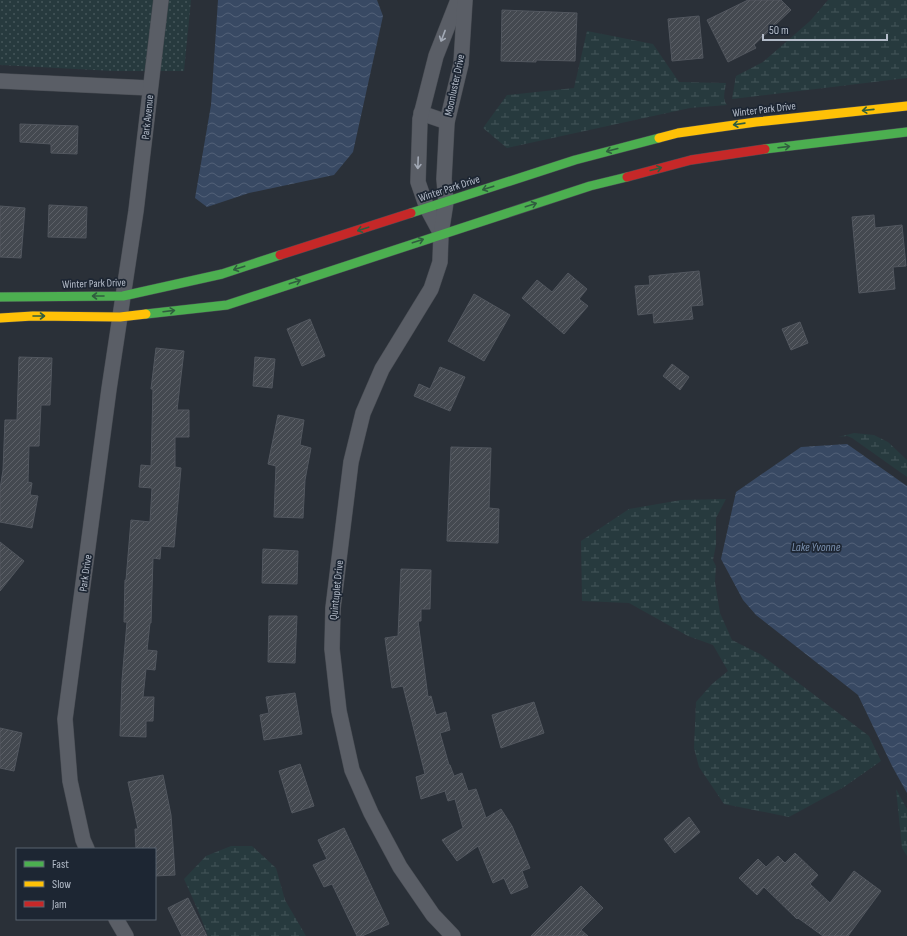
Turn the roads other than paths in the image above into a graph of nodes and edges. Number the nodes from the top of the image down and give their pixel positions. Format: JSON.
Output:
{"nodes":[{"id":1,"x":161,"y":0,"type":"edge"},
{"id":2,"x":458,"y":0,"type":"edge"},
{"id":3,"x":465,"y":0,"type":"edge"},
{"id":4,"x":0,"y":81,"type":"edge"},
{"id":5,"x":150,"y":88,"type":"junction"},
{"id":6,"x":907,"y":106,"type":"edge"},
{"id":7,"x":422,"y":113,"type":"junction"},
{"id":8,"x":446,"y":122,"type":"junction"},
{"id":9,"x":907,"y":132,"type":"edge"},
{"id":10,"x":446,"y":202,"type":"junction"},
{"id":11,"x":427,"y":208,"type":"junction"},
{"id":12,"x":441,"y":234,"type":"junction"},
{"id":13,"x":123,"y":296,"type":"junction"},
{"id":14,"x":0,"y":297,"type":"edge"},
{"id":15,"x":120,"y":317,"type":"junction"},
{"id":16,"x":0,"y":318,"type":"edge"},
{"id":17,"x":87,"y":848,"type":"edge"},
{"id":18,"x":117,"y":920,"type":"edge"},
{"id":19,"x":126,"y":936,"type":"edge"},
{"id":20,"x":453,"y":936,"type":"edge"}],
"edges":[{"from":1,"to":5,"type":"street"},
{"from":2,"to":7,"type":"street","name":"Moonluster Drive","one_way":true},
{"from":3,"to":8,"type":"street","name":"Moonluster Drive"},
{"from":4,"to":5,"type":"street","name":"Park Avenue"},
{"from":5,"to":13,"type":"street","name":"Park Avenue"},
{"from":6,"to":10,"type":"street","name":"Winter Park Drive","one_way":true},
{"from":7,"to":8,"type":"street","name":"Moonluster Drive"},
{"from":7,"to":11,"type":"street","name":"Moonluster Drive","one_way":true},
{"from":8,"to":10,"type":"street","name":"Moonluster Drive"},
{"from":12,"to":9,"type":"street","one_way":true},
{"from":10,"to":11,"type":"street","name":"Winter Park Drive"},
{"from":10,"to":12,"type":"street","name":"Quintuplet Drive"},
{"from":11,"to":12,"type":"street"},
{"from":11,"to":13,"type":"street","name":"Winter Park Drive","one_way":true},
{"from":15,"to":12,"type":"street","one_way":true},
{"from":12,"to":20,"type":"street","name":"Quintuplet Drive"},
{"from":13,"to":14,"type":"street","name":"Winter Park Drive","one_way":true},
{"from":13,"to":15,"type":"street","name":"Park Drive"},
{"from":16,"to":15,"type":"street","one_way":true},
{"from":15,"to":17,"type":"street","name":"Park Drive"},
{"from":18,"to":19,"type":"street"}]}
